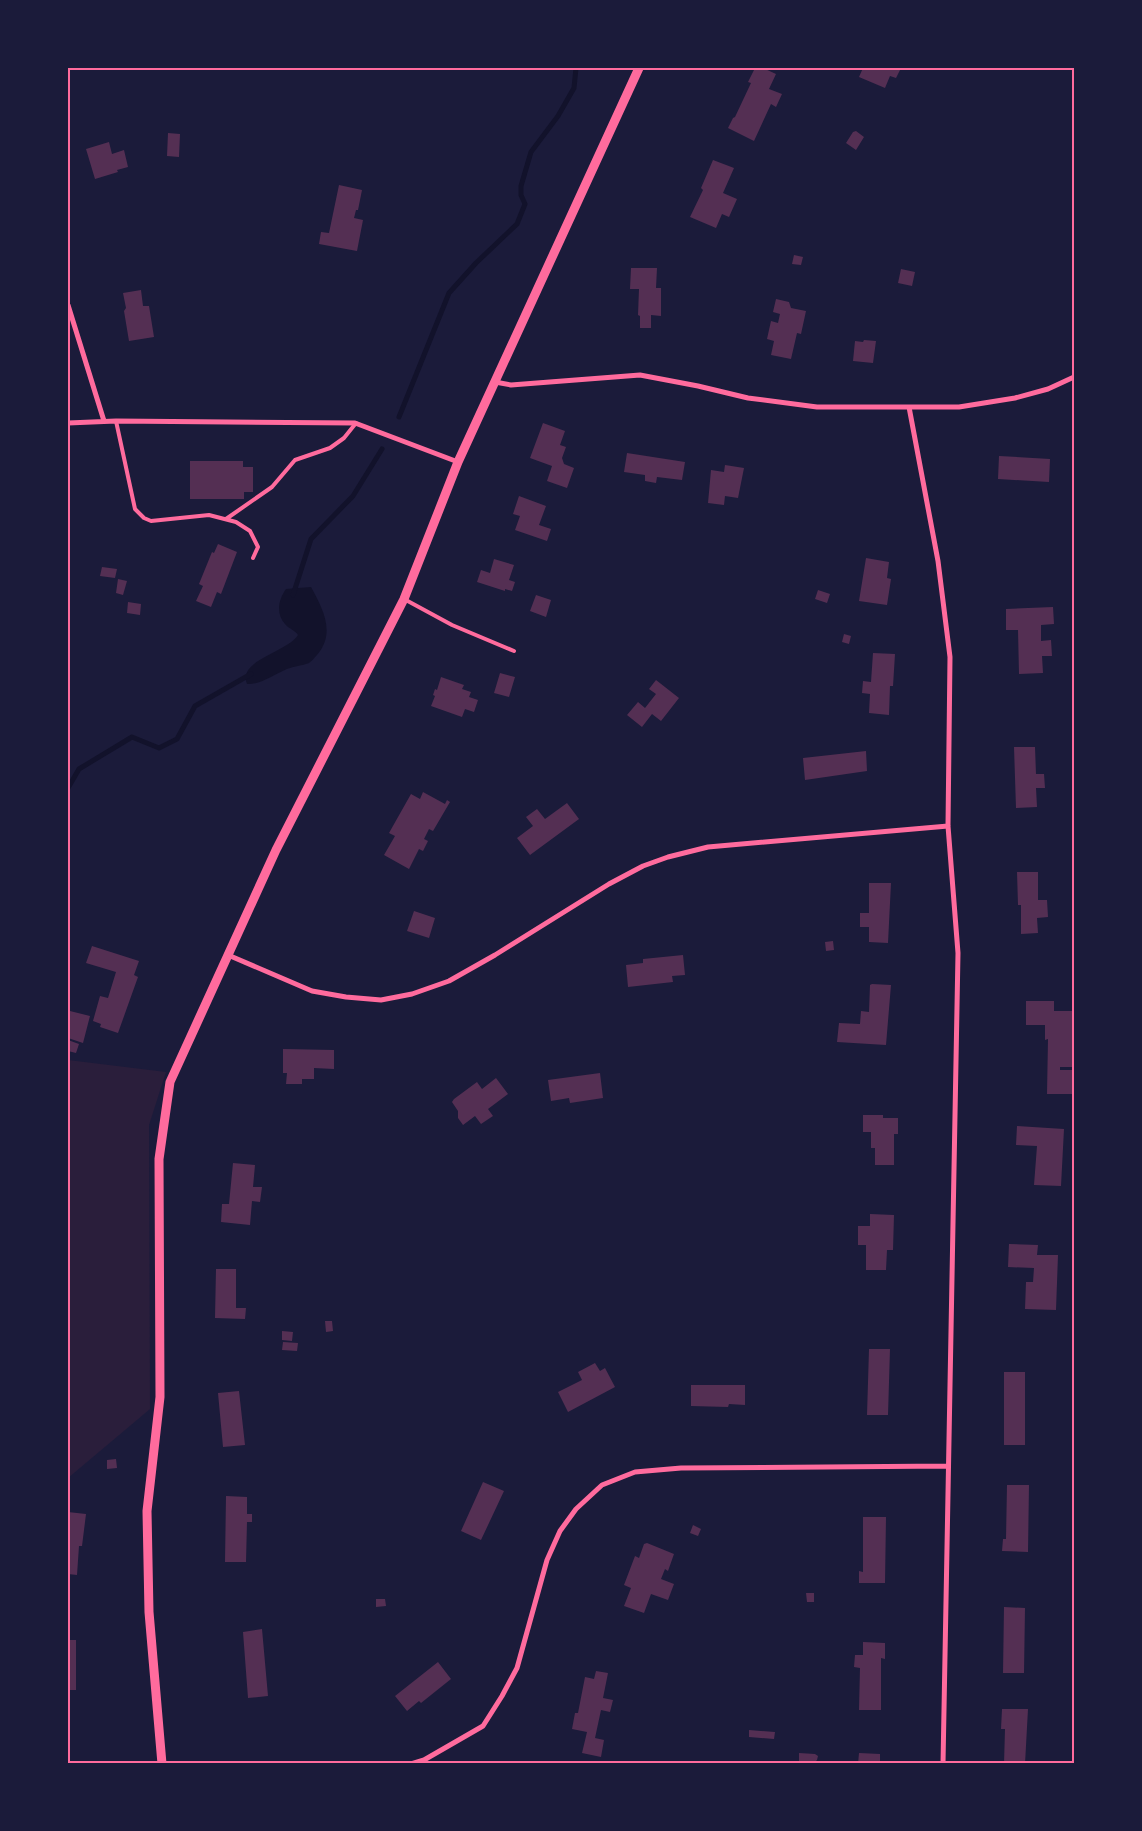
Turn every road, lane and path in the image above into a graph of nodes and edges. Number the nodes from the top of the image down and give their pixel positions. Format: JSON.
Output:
{"nodes":[{"id":1,"x":639,"y":68,"type":"edge"},
{"id":2,"x":68,"y":306,"type":"edge"},
{"id":3,"x":1074,"y":377,"type":"edge"},
{"id":4,"x":494,"y":382,"type":"junction"},
{"id":5,"x":909,"y":407,"type":"junction"},
{"id":6,"x":104,"y":421,"type":"junction"},
{"id":7,"x":116,"y":421,"type":"junction"},
{"id":8,"x":68,"y":423,"type":"edge"},
{"id":9,"x":356,"y":423,"type":"junction"},
{"id":10,"x":458,"y":462,"type":"junction"},
{"id":11,"x":226,"y":519,"type":"junction"},
{"id":12,"x":253,"y":558,"type":"dead end"},
{"id":13,"x":404,"y":599,"type":"junction"},
{"id":14,"x":514,"y":651,"type":"dead end"},
{"id":15,"x":948,"y":826,"type":"junction"},
{"id":16,"x":228,"y":955,"type":"junction"},
{"id":17,"x":948,"y":1466,"type":"junction"},
{"id":18,"x":162,"y":1764,"type":"edge"},
{"id":19,"x":411,"y":1764,"type":"edge"},
{"id":20,"x":943,"y":1764,"type":"edge"}],
"edges":[{"from":1,"to":4,"type":"street"},
{"from":2,"to":6,"type":"street"},
{"from":3,"to":5,"type":"street"},
{"from":4,"to":5,"type":"street"},
{"from":4,"to":10,"type":"street"},
{"from":5,"to":15,"type":"street"},
{"from":6,"to":7,"type":"street"},
{"from":6,"to":8,"type":"street"},
{"from":7,"to":9,"type":"street"},
{"from":7,"to":11,"type":"lane"},
{"from":9,"to":10,"type":"street"},
{"from":9,"to":11,"type":"lane"},
{"from":10,"to":13,"type":"street"},
{"from":11,"to":12,"type":"lane"},
{"from":13,"to":14,"type":"lane"},
{"from":13,"to":16,"type":"street"},
{"from":15,"to":16,"type":"street"},
{"from":15,"to":17,"type":"street"},
{"from":16,"to":18,"type":"street"},
{"from":17,"to":19,"type":"street"},
{"from":17,"to":20,"type":"street"}]}
